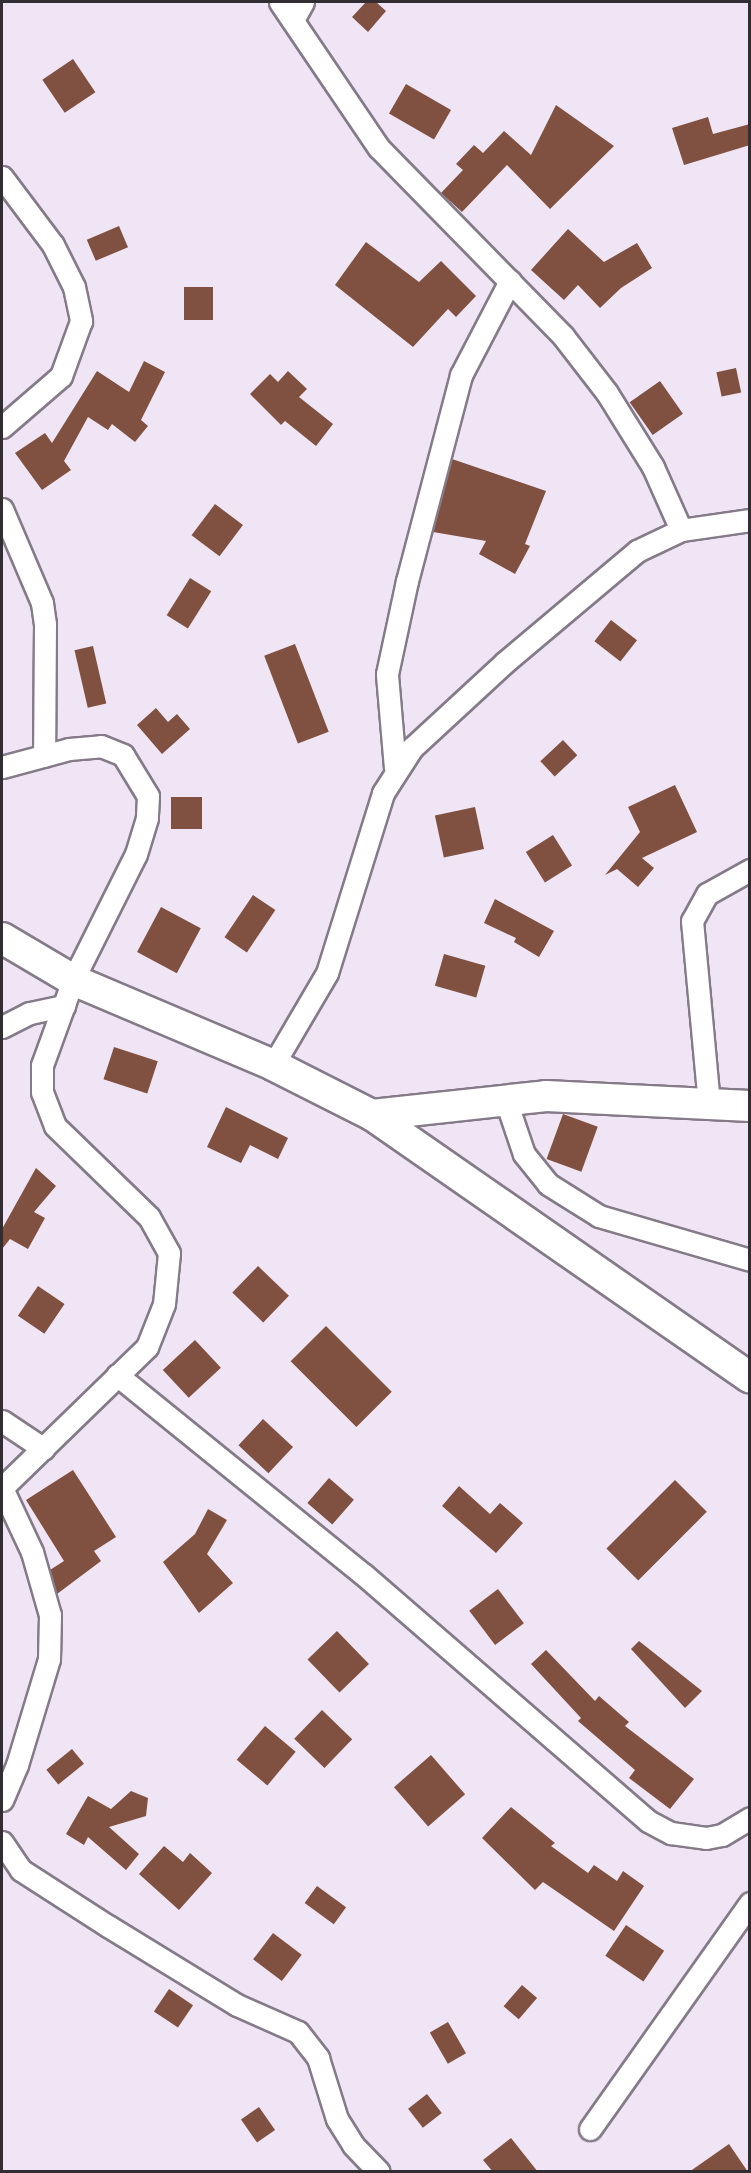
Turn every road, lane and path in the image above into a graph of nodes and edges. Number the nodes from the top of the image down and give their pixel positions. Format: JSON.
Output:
{"nodes":[{"id":1,"x":280,"y":2,"type":"edge"},
{"id":2,"x":298,"y":11,"type":"edge"},
{"id":3,"x":2,"y":177,"type":"edge"},
{"id":4,"x":510,"y":281,"type":"junction"},
{"id":5,"x":2,"y":428,"type":"edge"},
{"id":6,"x":2,"y":509,"type":"edge"},
{"id":7,"x":750,"y":520,"type":"edge"},
{"id":8,"x":681,"y":531,"type":"junction"},
{"id":9,"x":44,"y":756,"type":"junction"},
{"id":10,"x":2,"y":767,"type":"edge"},
{"id":11,"x":395,"y":768,"type":"junction"},
{"id":12,"x":750,"y":870,"type":"edge"},
{"id":13,"x":2,"y":938,"type":"edge"},
{"id":14,"x":69,"y":993,"type":"junction"},
{"id":15,"x":2,"y":1027,"type":"edge"},
{"id":16,"x":273,"y":1065,"type":"junction"},
{"id":17,"x":505,"y":1098,"type":"junction"},
{"id":18,"x":709,"y":1104,"type":"junction"},
{"id":19,"x":750,"y":1106,"type":"edge"},
{"id":20,"x":372,"y":1115,"type":"junction"},
{"id":21,"x":750,"y":1260,"type":"edge"},
{"id":22,"x":117,"y":1375,"type":"junction"},
{"id":23,"x":750,"y":1378,"type":"edge"},
{"id":24,"x":2,"y":1422,"type":"edge"},
{"id":25,"x":44,"y":1449,"type":"junction"},
{"id":26,"x":2,"y":1488,"type":"edge"},
{"id":27,"x":2,"y":1800,"type":"edge"},
{"id":28,"x":746,"y":1825,"type":"edge"},
{"id":29,"x":2,"y":1842,"type":"edge"},
{"id":30,"x":750,"y":1903,"type":"edge"},
{"id":31,"x":590,"y":2129,"type":"dead end"},
{"id":32,"x":379,"y":2172,"type":"edge"}],
"edges":[{"from":1,"to":2,"type":"street"},
{"from":2,"to":4,"type":"street"},
{"from":3,"to":5,"type":"street"},
{"from":4,"to":8,"type":"street"},
{"from":4,"to":11,"type":"street"},
{"from":6,"to":9,"type":"street"},
{"from":7,"to":8,"type":"street"},
{"from":8,"to":11,"type":"street"},
{"from":9,"to":10,"type":"street"},
{"from":9,"to":14,"type":"street"},
{"from":11,"to":16,"type":"street"},
{"from":12,"to":18,"type":"street"},
{"from":13,"to":14,"type":"street"},
{"from":14,"to":15,"type":"street"},
{"from":14,"to":16,"type":"street"},
{"from":14,"to":22,"type":"street"},
{"from":16,"to":20,"type":"street"},
{"from":17,"to":18,"type":"street"},
{"from":17,"to":20,"type":"street"},
{"from":17,"to":21,"type":"street"},
{"from":18,"to":19,"type":"street"},
{"from":20,"to":23,"type":"street"},
{"from":22,"to":25,"type":"street"},
{"from":22,"to":28,"type":"street"},
{"from":24,"to":25,"type":"street"},
{"from":25,"to":26,"type":"street"},
{"from":26,"to":27,"type":"street"},
{"from":29,"to":32,"type":"street"},
{"from":30,"to":31,"type":"street"}]}
